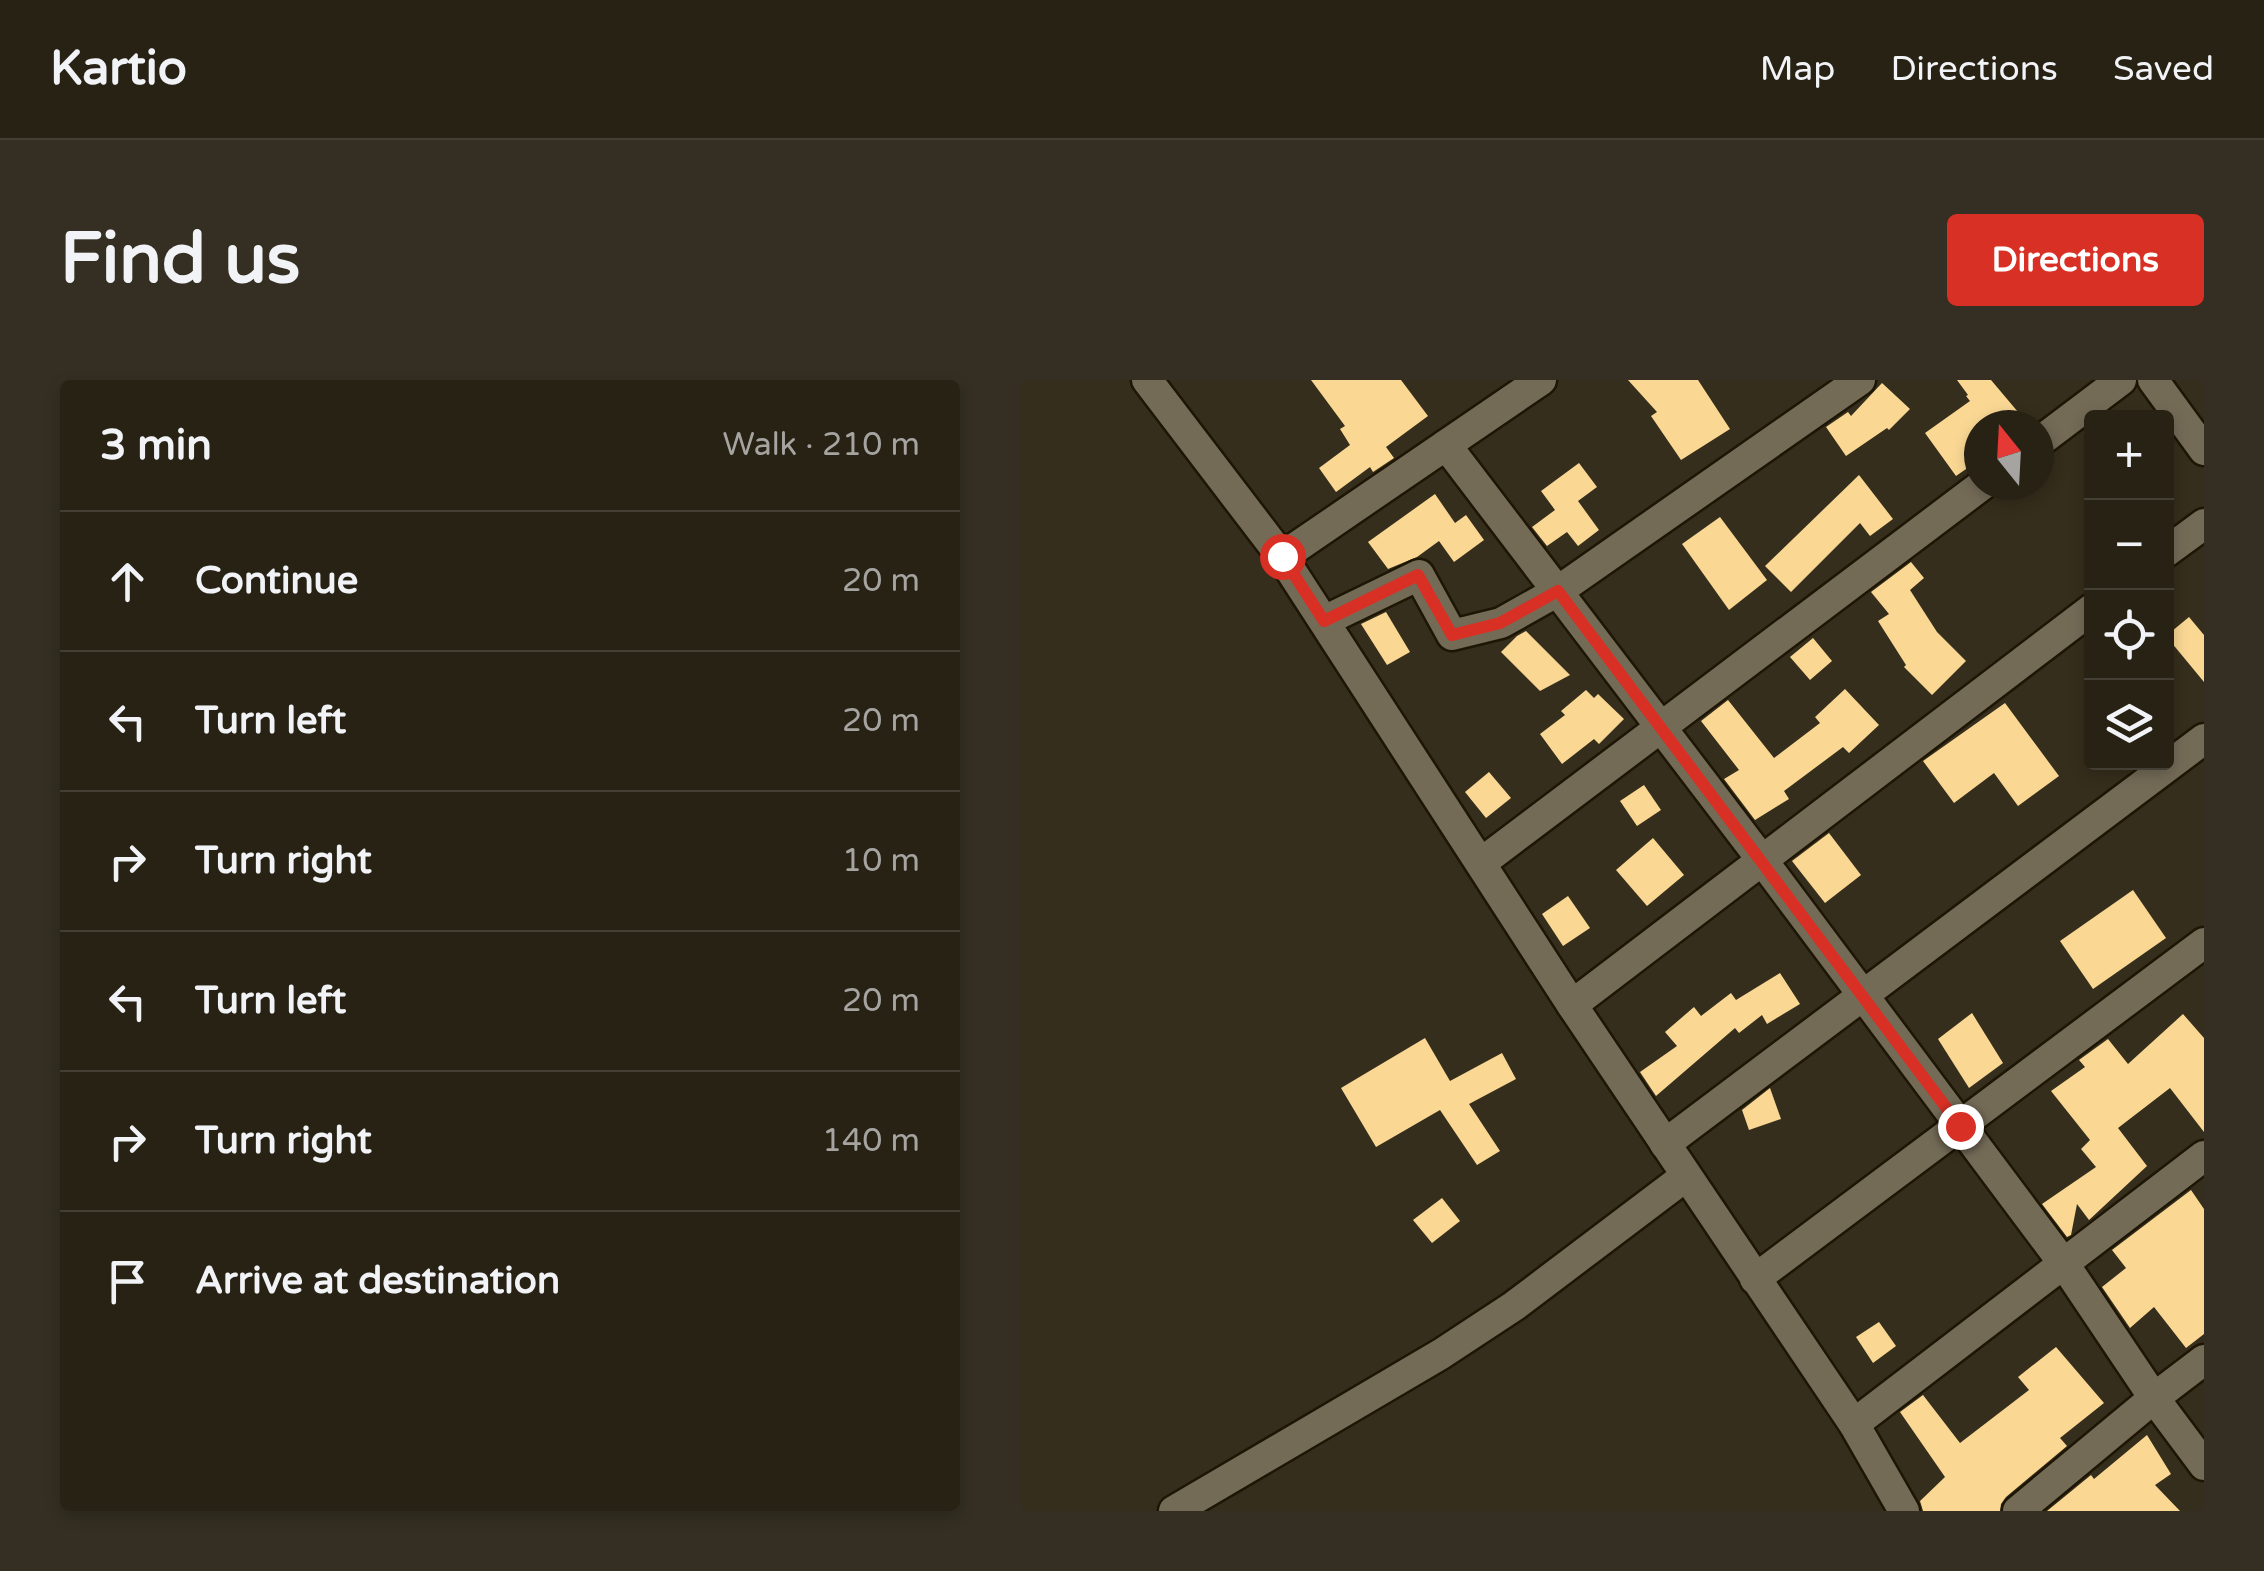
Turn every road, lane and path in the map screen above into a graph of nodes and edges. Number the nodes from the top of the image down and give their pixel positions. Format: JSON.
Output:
{"nodes":[{"id":1,"x":1146,"y":380,"type":"edge"},
{"id":2,"x":1541,"y":380,"type":"edge"},
{"id":3,"x":1860,"y":380,"type":"edge"},
{"id":4,"x":2121,"y":380,"type":"edge"},
{"id":5,"x":2153,"y":380,"type":"edge"},
{"id":6,"x":2054,"y":431,"type":"edge"},
{"id":7,"x":1446,"y":445,"type":"junction"},
{"id":8,"x":2204,"y":450,"type":"edge"},
{"id":9,"x":1964,"y":499,"type":"edge"},
{"id":10,"x":2204,"y":524,"type":"edge"},
{"id":11,"x":2174,"y":546,"type":"edge"},
{"id":12,"x":1282,"y":556,"type":"junction"},
{"id":13,"x":1558,"y":591,"type":"junction"},
{"id":14,"x":2084,"y":615,"type":"edge"},
{"id":15,"x":1324,"y":621,"type":"junction"},
{"id":16,"x":1661,"y":727,"type":"junction"},
{"id":17,"x":2204,"y":739,"type":"edge"},
{"id":18,"x":1762,"y":860,"type":"junction"},
{"id":19,"x":1481,"y":863,"type":"junction"},
{"id":20,"x":2204,"y":943,"type":"edge"},
{"id":21,"x":1863,"y":995,"type":"junction"},
{"id":22,"x":1572,"y":1005,"type":"junction"},
{"id":23,"x":1960,"y":1126,"type":"junction"},
{"id":24,"x":1665,"y":1144,"type":"junction"},
{"id":25,"x":2204,"y":1156,"type":"edge"},
{"id":26,"x":1686,"y":1176,"type":"junction"},
{"id":27,"x":2064,"y":1264,"type":"junction"},
{"id":28,"x":1755,"y":1279,"type":"junction"},
{"id":29,"x":2204,"y":1360,"type":"edge"},
{"id":30,"x":2154,"y":1398,"type":"junction"},
{"id":31,"x":1854,"y":1424,"type":"junction"},
{"id":32,"x":2204,"y":1464,"type":"edge"},
{"id":33,"x":1174,"y":1511,"type":"edge"},
{"id":34,"x":1904,"y":1511,"type":"edge"},
{"id":35,"x":2018,"y":1511,"type":"edge"}],
"edges":[{"from":1,"to":12,"type":"street"},
{"from":2,"to":7,"type":"street"},
{"from":3,"to":13,"type":"street"},
{"from":4,"to":6,"type":"street"},
{"from":5,"to":8,"type":"street"},
{"from":7,"to":12,"type":"street"},
{"from":7,"to":13,"type":"street"},
{"from":9,"to":16,"type":"street"},
{"from":10,"to":11,"type":"street"},
{"from":12,"to":15,"type":"street"},
{"from":13,"to":15,"type":"street"},
{"from":13,"to":16,"type":"street"},
{"from":14,"to":18,"type":"street"},
{"from":15,"to":19,"type":"street"},
{"from":16,"to":18,"type":"street"},
{"from":16,"to":19,"type":"street"},
{"from":17,"to":21,"type":"street"},
{"from":18,"to":21,"type":"street"},
{"from":18,"to":22,"type":"street"},
{"from":19,"to":22,"type":"street"},
{"from":20,"to":23,"type":"street"},
{"from":21,"to":23,"type":"street"},
{"from":21,"to":24,"type":"street"},
{"from":22,"to":24,"type":"street"},
{"from":23,"to":27,"type":"street"},
{"from":23,"to":28,"type":"street"},
{"from":24,"to":26,"type":"street"},
{"from":25,"to":27,"type":"street"},
{"from":26,"to":28,"type":"street"},
{"from":26,"to":33,"type":"street"},
{"from":27,"to":30,"type":"street"},
{"from":27,"to":31,"type":"street"},
{"from":28,"to":31,"type":"street"},
{"from":29,"to":30,"type":"street"},
{"from":30,"to":32,"type":"street"},
{"from":30,"to":35,"type":"street"},
{"from":31,"to":34,"type":"street"}]}
